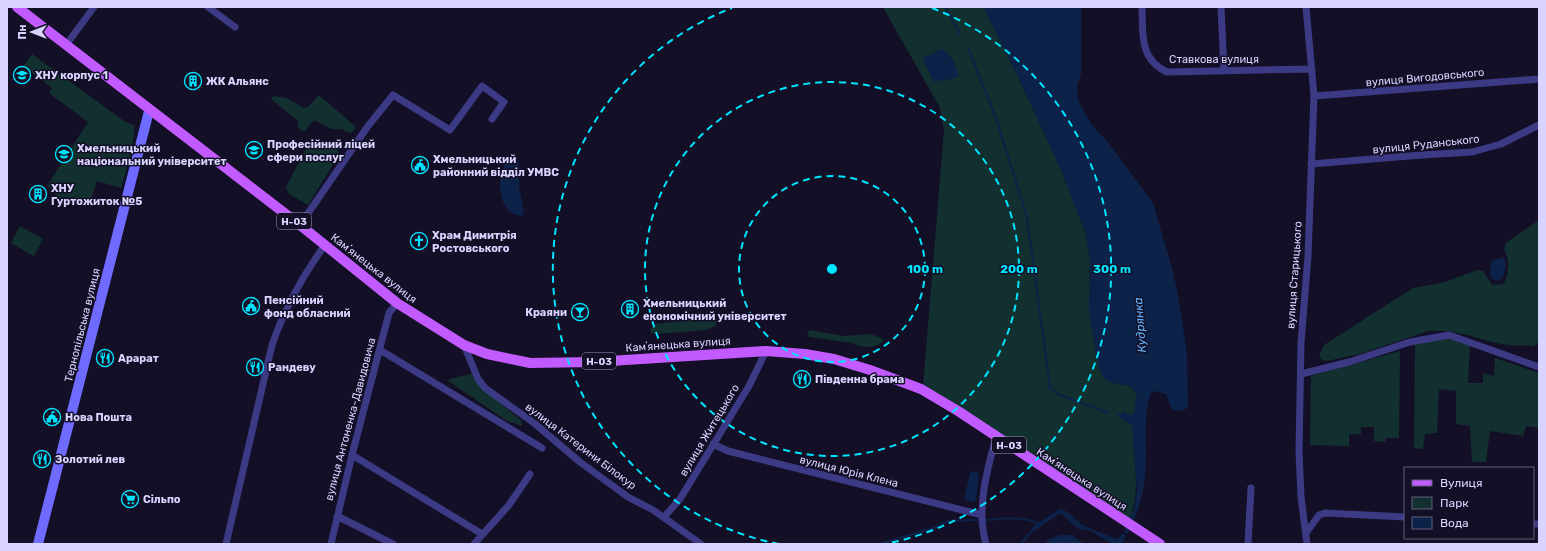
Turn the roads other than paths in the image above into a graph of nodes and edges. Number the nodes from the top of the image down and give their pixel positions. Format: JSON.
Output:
{"nodes":[{"id":1,"x":17,"y":7,"type":"edge"},
{"id":2,"x":94,"y":7,"type":"edge"},
{"id":3,"x":208,"y":7,"type":"edge"},
{"id":4,"x":1142,"y":7,"type":"edge"},
{"id":5,"x":1221,"y":7,"type":"edge"},
{"id":6,"x":1306,"y":7,"type":"edge"},
{"id":7,"x":235,"y":27,"type":"dead end"},
{"id":8,"x":66,"y":45,"type":"junction"},
{"id":9,"x":1312,"y":69,"type":"junction"},
{"id":10,"x":1224,"y":71,"type":"junction"},
{"id":11,"x":1539,"y":79,"type":"edge"},
{"id":12,"x":1314,"y":96,"type":"junction"},
{"id":13,"x":149,"y":111,"type":"junction"},
{"id":14,"x":492,"y":119,"type":"dead end"},
{"id":15,"x":1539,"y":126,"type":"edge"},
{"id":16,"x":1311,"y":164,"type":"junction"},
{"id":17,"x":300,"y":225,"type":"junction"},
{"id":18,"x":325,"y":245,"type":"junction"},
{"id":19,"x":397,"y":303,"type":"junction"},
{"id":20,"x":464,"y":345,"type":"junction"},
{"id":21,"x":380,"y":350,"type":"junction"},
{"id":22,"x":766,"y":351,"type":"junction"},
{"id":23,"x":1539,"y":367,"type":"edge"},
{"id":24,"x":1301,"y":374,"type":"junction"},
{"id":25,"x":996,"y":436,"type":"junction"},
{"id":26,"x":713,"y":444,"type":"junction"},
{"id":27,"x":542,"y":448,"type":"dead end"},
{"id":28,"x":352,"y":455,"type":"junction"},
{"id":29,"x":530,"y":474,"type":"dead end"},
{"id":30,"x":1251,"y":488,"type":"dead end"},
{"id":31,"x":982,"y":515,"type":"junction"},
{"id":32,"x":337,"y":516,"type":"junction"},
{"id":33,"x":664,"y":517,"type":"junction"},
{"id":34,"x":1404,"y":517,"type":"edge"},
{"id":35,"x":1306,"y":533,"type":"junction"},
{"id":36,"x":482,"y":534,"type":"junction"},
{"id":37,"x":38,"y":544,"type":"edge"},
{"id":38,"x":226,"y":544,"type":"edge"},
{"id":39,"x":331,"y":544,"type":"edge"},
{"id":40,"x":393,"y":544,"type":"edge"},
{"id":41,"x":474,"y":544,"type":"edge"},
{"id":42,"x":701,"y":544,"type":"edge"},
{"id":43,"x":986,"y":544,"type":"edge"},
{"id":44,"x":1160,"y":544,"type":"edge"},
{"id":45,"x":1248,"y":544,"type":"edge"},
{"id":46,"x":1307,"y":544,"type":"edge"}],
"edges":[{"from":1,"to":8,"type":"main road","name":"Камʼянецька вулиця","number":"Н-03"},
{"from":2,"to":8,"type":"street"},
{"from":3,"to":7,"type":"street"},
{"from":4,"to":10,"type":"street","name":"Ставкова вулиця"},
{"from":5,"to":10,"type":"street"},
{"from":6,"to":9,"type":"street","name":"вулиця Старицького"},
{"from":8,"to":13,"type":"main road","name":"Камʼянецька вулиця","number":"Н-03"},
{"from":9,"to":10,"type":"street","name":"Ставкова вулиця"},
{"from":9,"to":12,"type":"street","name":"вулиця Старицького"},
{"from":11,"to":12,"type":"street","name":"вулиця Вигодовського"},
{"from":12,"to":16,"type":"street","name":"вулиця Старицького"},
{"from":13,"to":17,"type":"main road","name":"Камʼянецька вулиця","number":"Н-03"},
{"from":13,"to":37,"type":"main road","name":"Тернопільська вулиця"},
{"from":14,"to":17,"type":"street"},
{"from":15,"to":16,"type":"street","name":"вулиця Руданського"},
{"from":16,"to":24,"type":"street","name":"вулиця Старицького"},
{"from":17,"to":18,"type":"main road","name":"Камʼянецька вулиця","number":"Н-03"},
{"from":18,"to":19,"type":"main road","name":"Камʼянецька вулиця","number":"Н-03"},
{"from":18,"to":38,"type":"street"},
{"from":19,"to":20,"type":"main road","name":"Камʼянецька вулиця","number":"Н-03"},
{"from":19,"to":21,"type":"street","name":"вулиця Антоненка-Давидовича"},
{"from":20,"to":22,"type":"main road","name":"Камʼянецька вулиця","number":"Н-03"},
{"from":20,"to":33,"type":"street","name":"вулиця Катерини Білокур"},
{"from":21,"to":27,"type":"street"},
{"from":21,"to":28,"type":"street","name":"вулиця Антоненка-Давидовича"},
{"from":22,"to":25,"type":"main road","name":"Камʼянецька вулиця","number":"Н-03"},
{"from":22,"to":26,"type":"street","name":"вулиця Житецького"},
{"from":23,"to":24,"type":"street"},
{"from":24,"to":35,"type":"street","name":"вулиця Старицького"},
{"from":25,"to":31,"type":"street"},
{"from":25,"to":44,"type":"main road","name":"Камʼянецька вулиця","number":"Н-03"},
{"from":26,"to":31,"type":"street","name":"вулиця Юрія Клена"},
{"from":26,"to":33,"type":"street","name":"вулиця Житецького"},
{"from":28,"to":32,"type":"street","name":"вулиця Антоненка-Давидовича"},
{"from":28,"to":36,"type":"street"},
{"from":29,"to":36,"type":"street"},
{"from":30,"to":45,"type":"street"},
{"from":31,"to":43,"type":"street"},
{"from":32,"to":39,"type":"street","name":"вулиця Антоненка-Давидовича"},
{"from":32,"to":40,"type":"street"},
{"from":33,"to":42,"type":"street","name":"вулиця Катерини Білокур"},
{"from":34,"to":35,"type":"street"},
{"from":35,"to":46,"type":"street","name":"вулиця Старицького"},
{"from":36,"to":41,"type":"street"}]}
